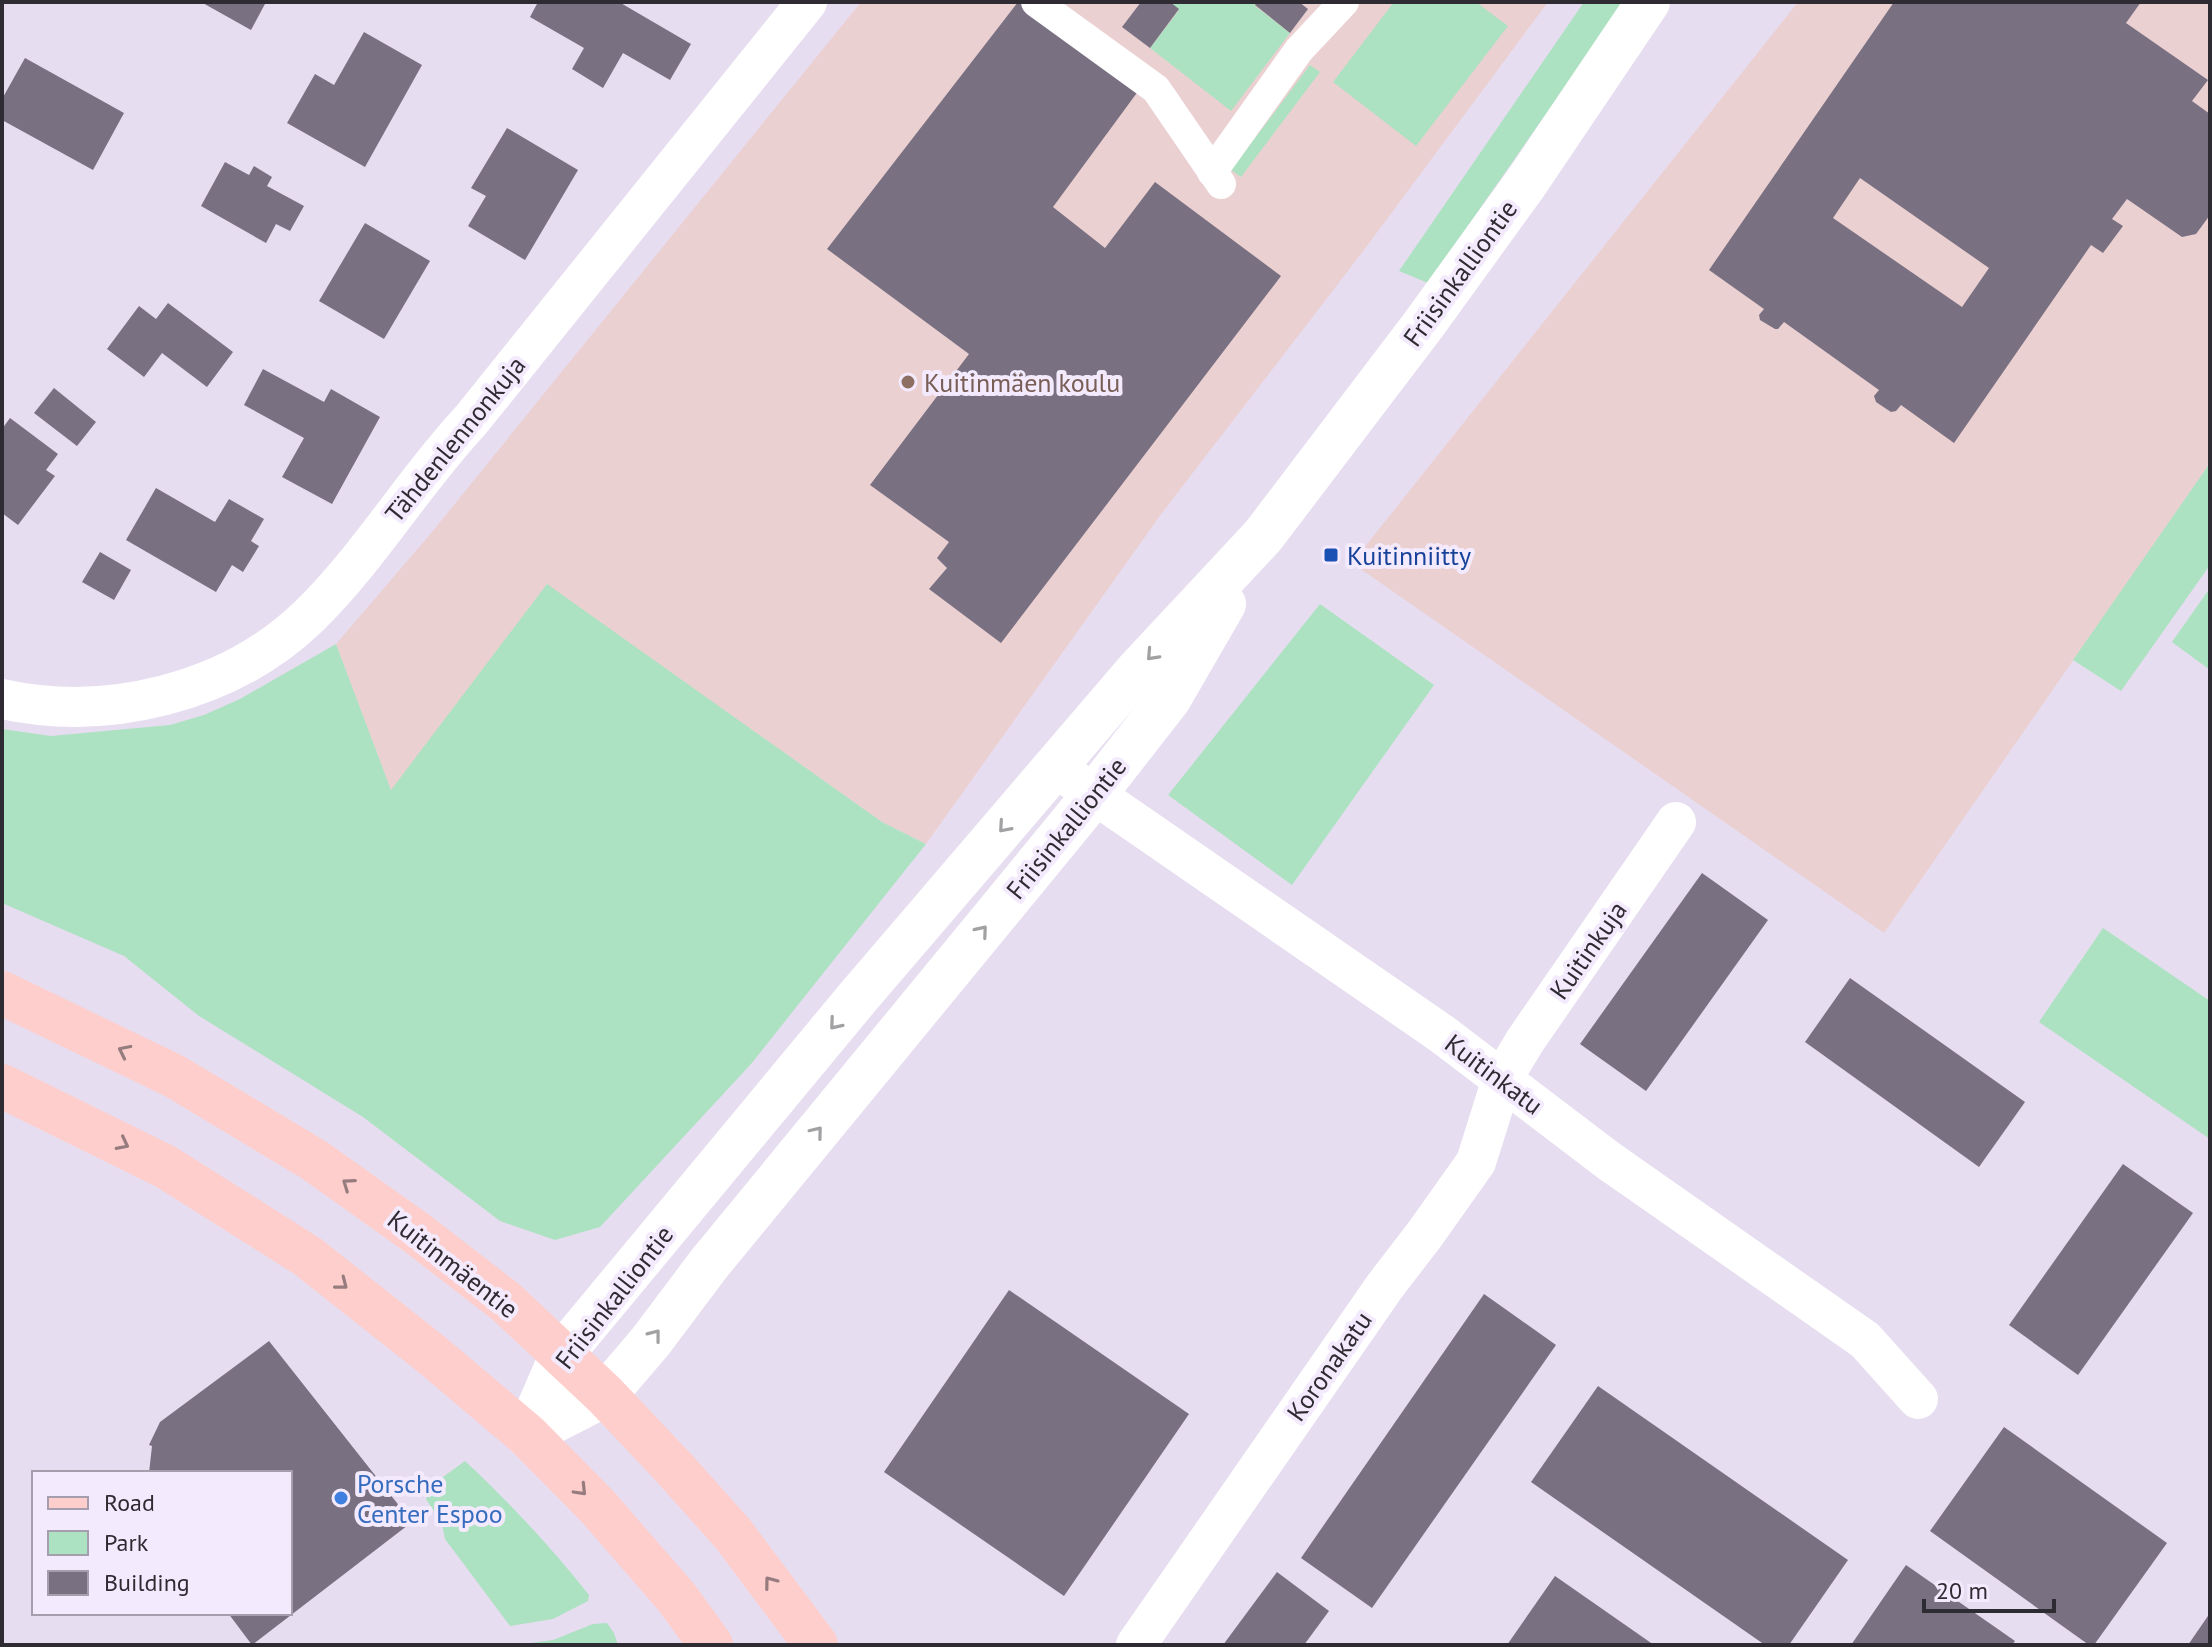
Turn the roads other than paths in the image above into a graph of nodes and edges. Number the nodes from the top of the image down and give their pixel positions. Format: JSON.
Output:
{"nodes":[{"id":1,"x":807,"y":2,"type":"edge"},
{"id":2,"x":1344,"y":2,"type":"edge"},
{"id":3,"x":1648,"y":2,"type":"edge"},
{"id":4,"x":1044,"y":4,"type":"edge"},
{"id":5,"x":1263,"y":536,"type":"junction"},
{"id":6,"x":2,"y":699,"type":"edge"},
{"id":7,"x":1055,"y":767,"type":"junction"},
{"id":8,"x":1094,"y":795,"type":"junction"},
{"id":9,"x":1676,"y":822,"type":"dead end"},
{"id":10,"x":2,"y":993,"type":"edge"},
{"id":11,"x":1502,"y":1079,"type":"junction"},
{"id":12,"x":2,"y":1086,"type":"edge"},
{"id":13,"x":562,"y":1354,"type":"junction"},
{"id":14,"x":605,"y":1395,"type":"junction"},
{"id":15,"x":1918,"y":1399,"type":"dead end"},
{"id":16,"x":527,"y":1435,"type":"junction"},
{"id":17,"x":711,"y":1645,"type":"edge"},
{"id":18,"x":816,"y":1645,"type":"edge"},
{"id":19,"x":1136,"y":1645,"type":"edge"}],
"edges":[{"from":1,"to":6,"type":"street","name":"Tähdenlennonkuja"},
{"from":2,"to":4,"type":"street"},
{"from":3,"to":5,"type":"main road","name":"Friisinkalliontie"},
{"from":5,"to":7,"type":"main road","name":"Friisinkalliontie","one_way":true},
{"from":5,"to":8,"type":"main road","name":"Friisinkalliontie"},
{"from":7,"to":8,"type":"street","name":"Kuitinkatu"},
{"from":7,"to":13,"type":"main road","name":"Friisinkalliontie","one_way":true},
{"from":8,"to":11,"type":"street","name":"Kuitinkatu"},
{"from":14,"to":8,"type":"main road","name":"Friisinkalliontie","one_way":true},
{"from":9,"to":11,"type":"street","name":"Kuitinkuja"},
{"from":13,"to":10,"type":"main road","name":"Kuitinmäentie","one_way":true},
{"from":11,"to":15,"type":"street","name":"Kuitinkatu"},
{"from":11,"to":19,"type":"street","name":"Koronakatu"},
{"from":12,"to":16,"type":"main road","one_way":true},
{"from":13,"to":14,"type":"main road","name":"Kuitinmäentie"},
{"from":13,"to":16,"type":"main road","name":"Friisinkalliontie"},
{"from":14,"to":16,"type":"main road","name":"Friisinkalliontie"},
{"from":18,"to":14,"type":"main road","name":"Kuitinmäentie","one_way":true},
{"from":16,"to":17,"type":"main road","one_way":true}]}
